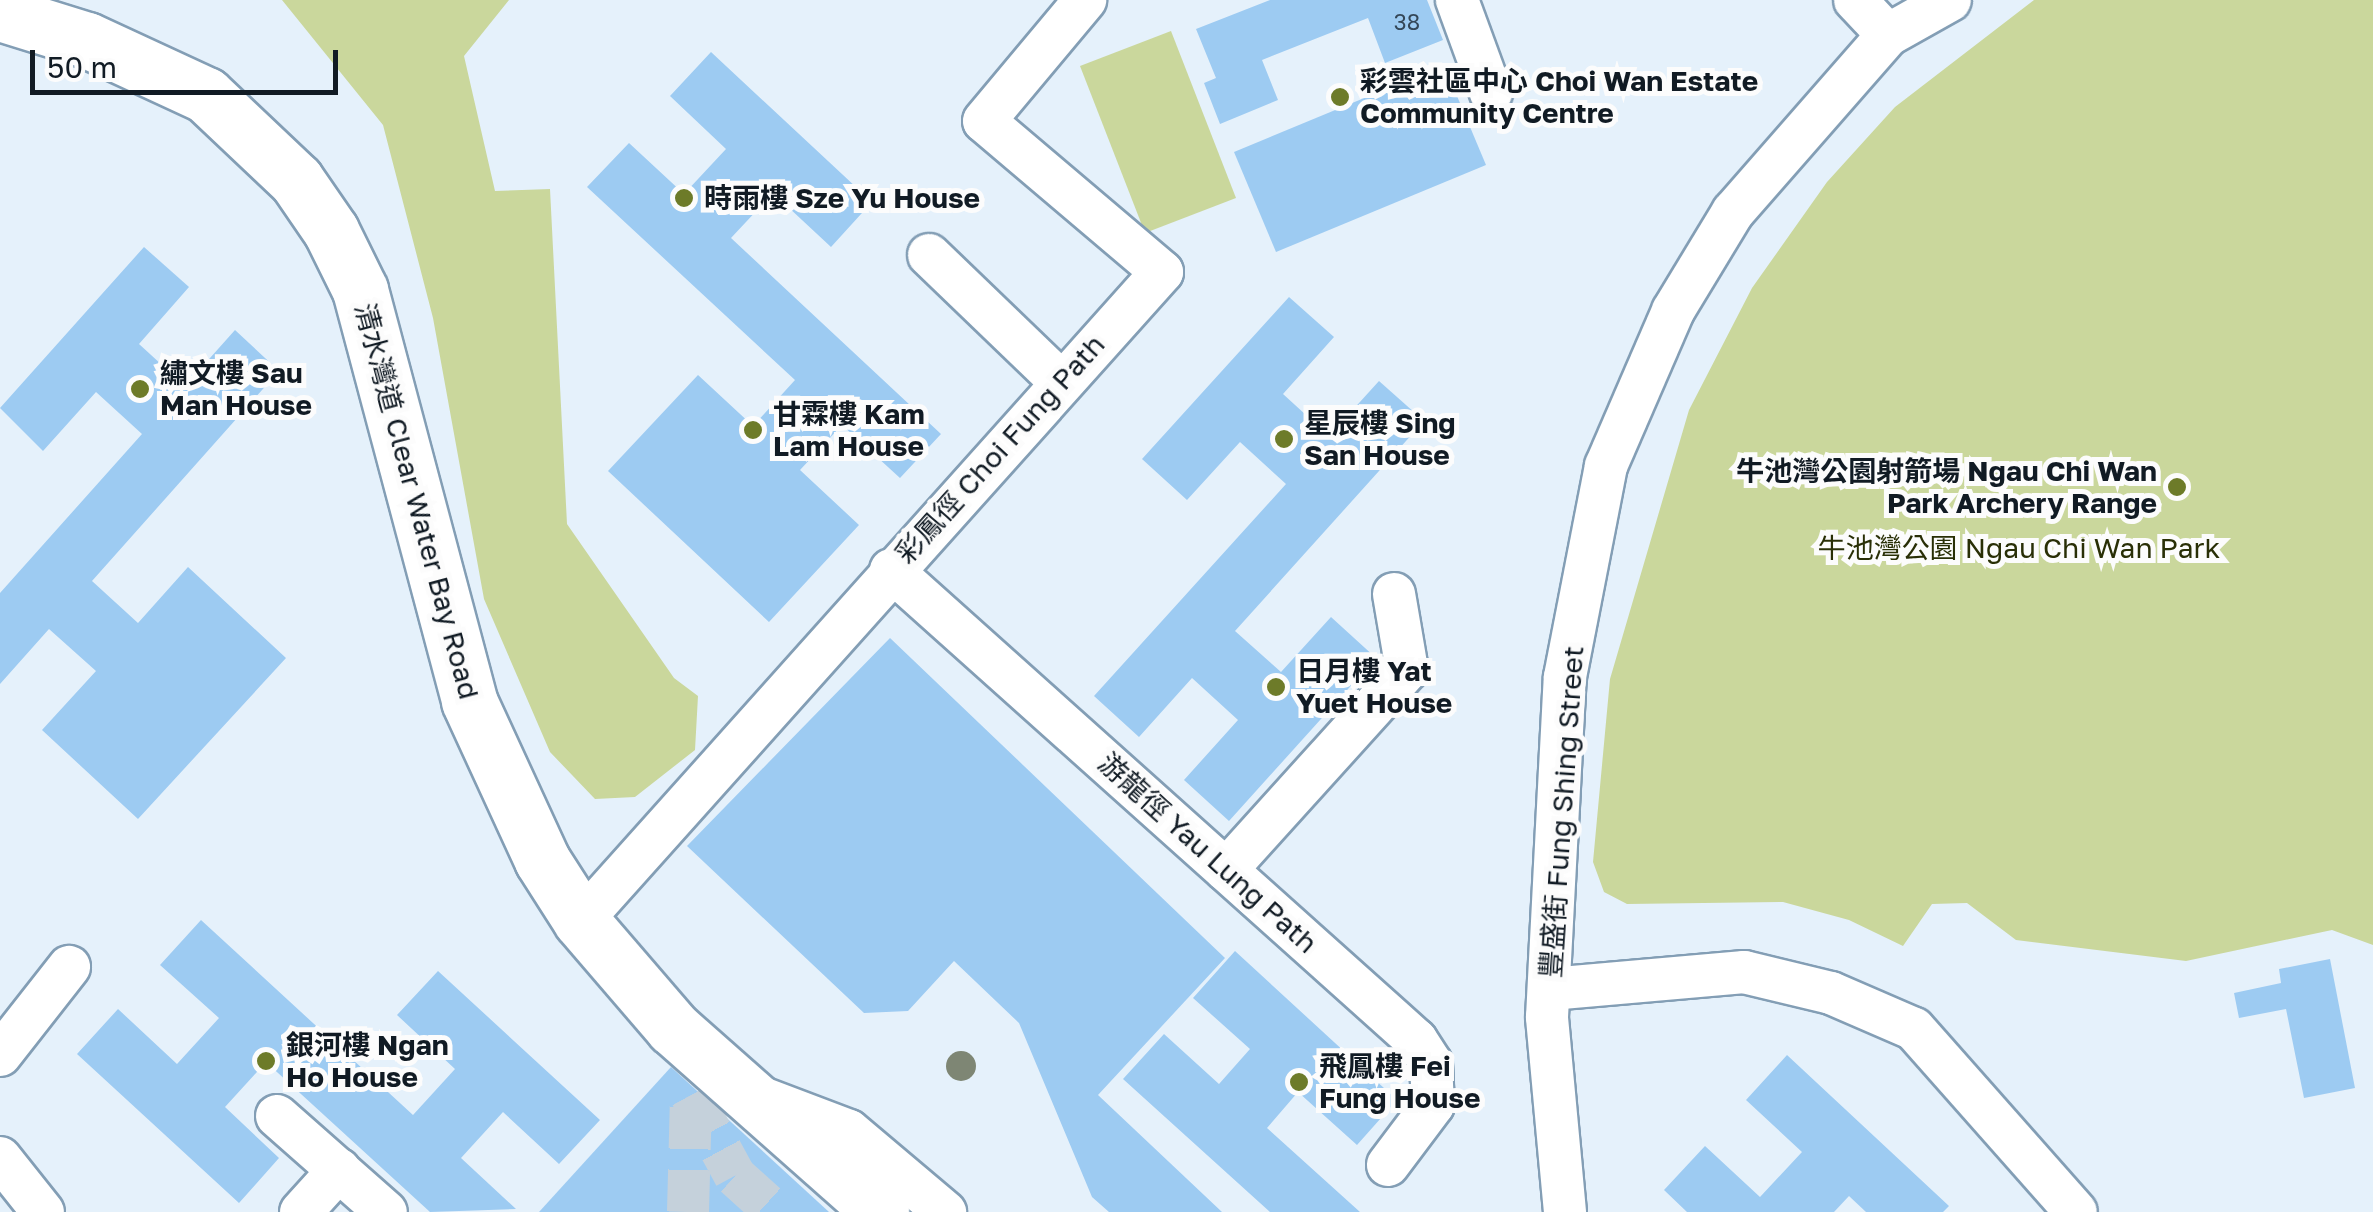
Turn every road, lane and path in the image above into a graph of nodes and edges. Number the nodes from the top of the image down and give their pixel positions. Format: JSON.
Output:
{"nodes":[{"id":1,"x":1085,"y":0,"type":"edge"},
{"id":2,"x":1457,"y":0,"type":"edge"},
{"id":3,"x":1855,"y":0,"type":"edge"},
{"id":4,"x":1950,"y":0,"type":"edge"},
{"id":5,"x":0,"y":6,"type":"edge"},
{"id":6,"x":1888,"y":35,"type":"junction"},
{"id":7,"x":1491,"y":94,"type":"dead end"},
{"id":8,"x":929,"y":255,"type":"dead end"},
{"id":9,"x":1059,"y":380,"type":"junction"},
{"id":10,"x":891,"y":570,"type":"junction"},
{"id":11,"x":1394,"y":594,"type":"dead end"},
{"id":12,"x":1226,"y":870,"type":"junction"},
{"id":13,"x":581,"y":922,"type":"junction"},
{"id":14,"x":68,"y":967,"type":"dead end"},
{"id":15,"x":1550,"y":989,"type":"junction"},
{"id":16,"x":673,"y":1028,"type":"junction"},
{"id":17,"x":0,"y":1055,"type":"edge"},
{"id":18,"x":691,"y":1080,"type":"tunnel mouth"},
{"id":19,"x":744,"y":1093,"type":"junction"},
{"id":20,"x":277,"y":1116,"type":"dead end"},
{"id":21,"x":0,"y":1158,"type":"edge"},
{"id":22,"x":1388,"y":1165,"type":"dead end"},
{"id":23,"x":339,"y":1170,"type":"junction"},
{"id":24,"x":42,"y":1212,"type":"edge"},
{"id":25,"x":301,"y":1212,"type":"edge"},
{"id":26,"x":386,"y":1212,"type":"edge"},
{"id":27,"x":881,"y":1212,"type":"edge"},
{"id":28,"x":944,"y":1212,"type":"edge"},
{"id":29,"x":1566,"y":1212,"type":"edge"},
{"id":30,"x":2076,"y":1212,"type":"edge"}],
"edges":[{"from":1,"to":9,"type":"street","name":"彩鳳徑 Choi Fung Path"},
{"from":2,"to":7,"type":"street"},
{"from":3,"to":6,"type":"street"},
{"from":4,"to":6,"type":"street","name":"豐盛街 Fung Shing Street"},
{"from":5,"to":13,"type":"main road","name":"清水灣道 Clear Water Bay Road"},
{"from":6,"to":15,"type":"street","name":"豐盛街 Fung Shing Street"},
{"from":8,"to":9,"type":"street"},
{"from":9,"to":10,"type":"street","name":"彩鳳徑 Choi Fung Path"},
{"from":10,"to":12,"type":"street","name":"游龍徑 Yau Lung Path"},
{"from":10,"to":13,"type":"street","name":"彩鳳徑 Choi Fung Path"},
{"from":11,"to":12,"type":"street"},
{"from":12,"to":22,"type":"street","name":"游龍徑 Yau Lung Path"},
{"from":13,"to":16,"type":"main road","name":"清水灣道 Clear Water Bay Road"},
{"from":14,"to":17,"type":"street"},
{"from":15,"to":29,"type":"street","name":"豐盛街 Fung Shing Street"},
{"from":15,"to":30,"type":"street"},
{"from":16,"to":18,"type":"street"},
{"from":16,"to":19,"type":"main road","name":"清水灣道 Clear Water Bay Road"},
{"from":19,"to":27,"type":"main road","name":"清水灣道 Clear Water Bay Road"},
{"from":19,"to":28,"type":"street"},
{"from":20,"to":23,"type":"street"},
{"from":21,"to":24,"type":"street"},
{"from":23,"to":25,"type":"street"},
{"from":23,"to":26,"type":"street"}]}
